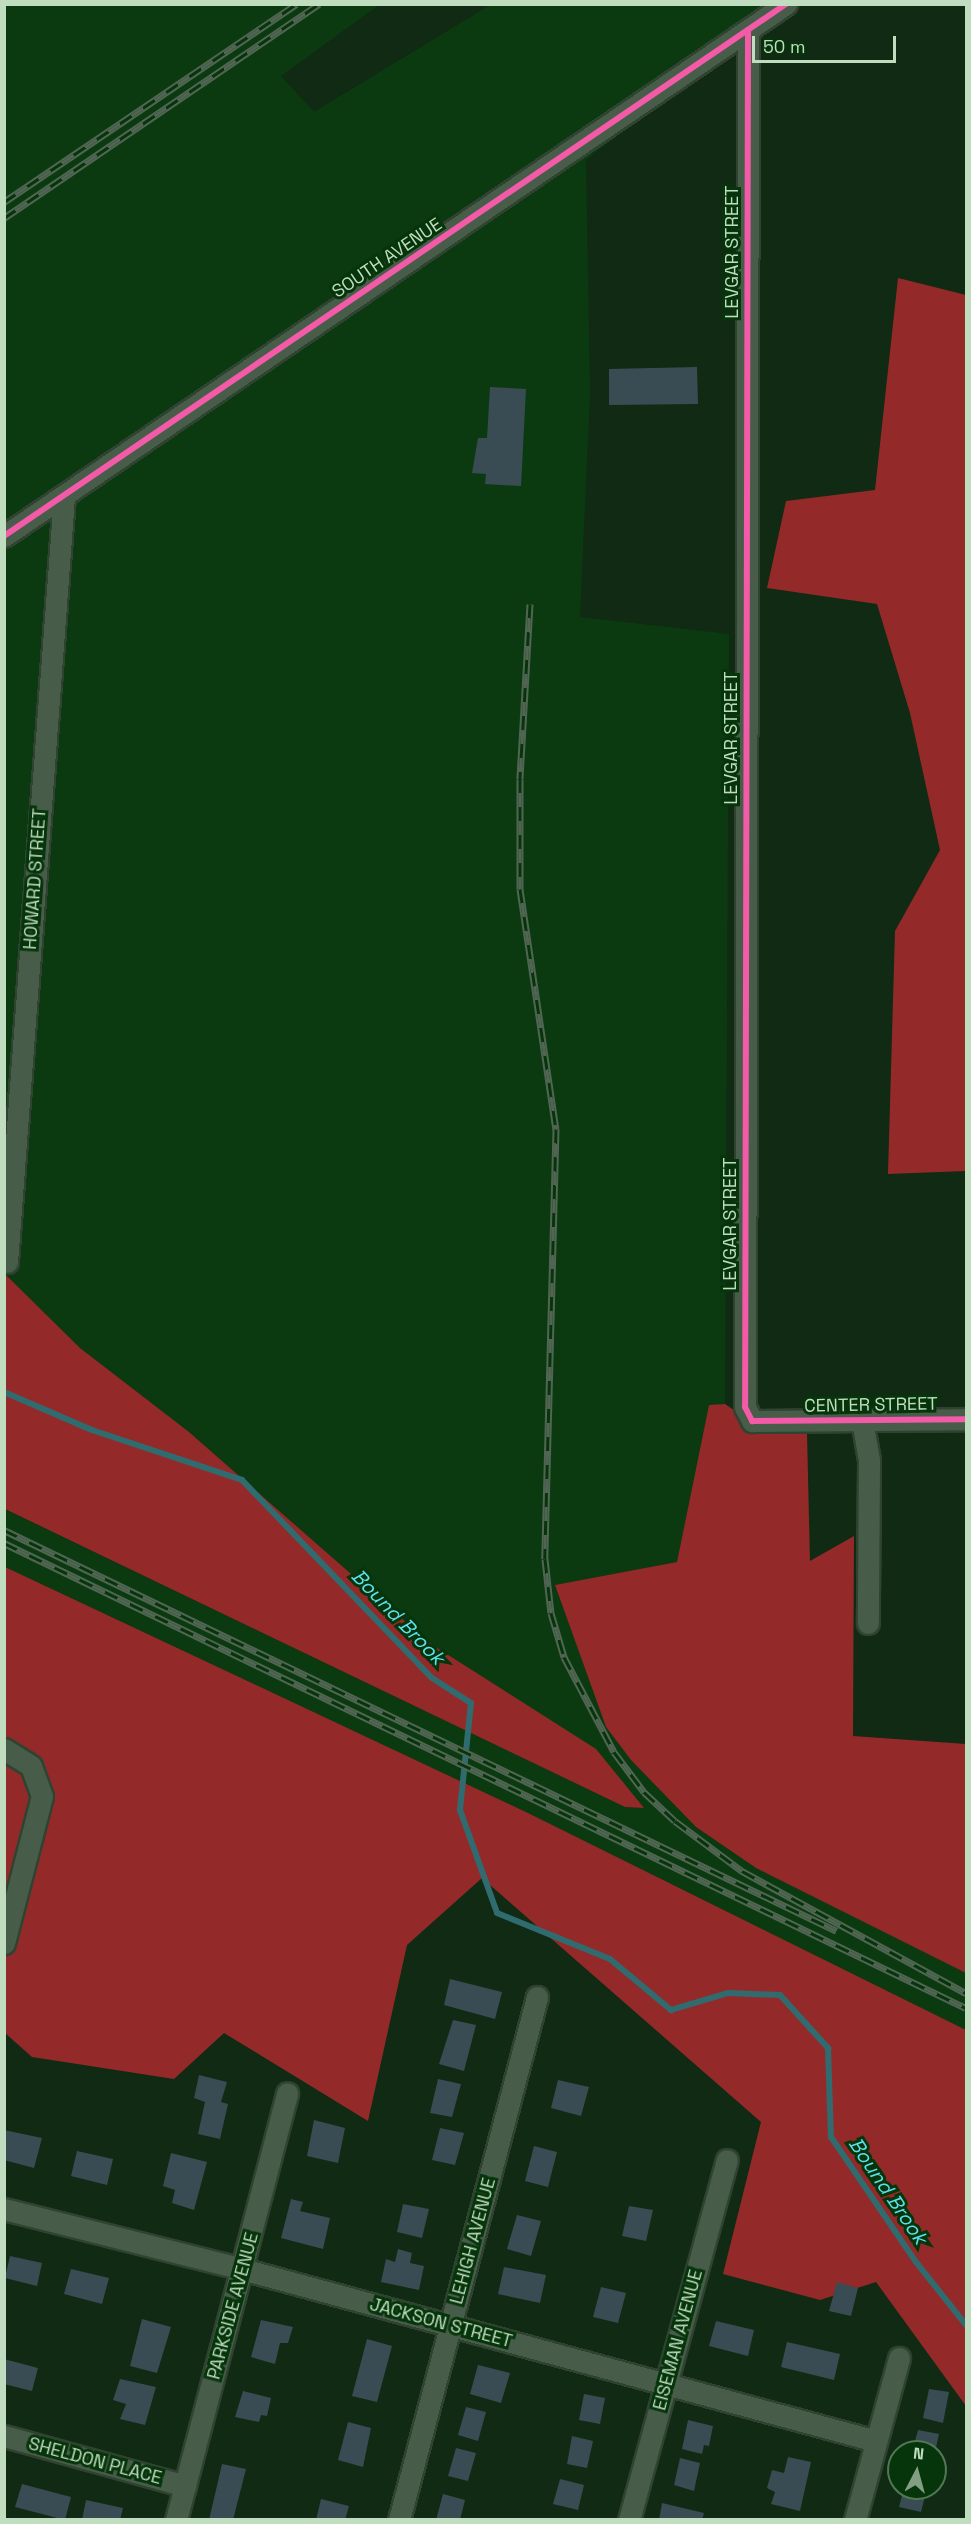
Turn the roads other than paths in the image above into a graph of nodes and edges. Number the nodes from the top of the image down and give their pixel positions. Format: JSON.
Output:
{"nodes":[{"id":1,"x":786,"y":4,"type":"edge"},
{"id":2,"x":748,"y":30,"type":"junction"},
{"id":3,"x":64,"y":496,"type":"junction"},
{"id":4,"x":4,"y":536,"type":"edge"},
{"id":5,"x":6,"y":1262,"type":"dead end"},
{"id":6,"x":966,"y":1419,"type":"edge"},
{"id":7,"x":862,"y":1420,"type":"junction"},
{"id":8,"x":776,"y":1421,"type":"joint"},
{"id":9,"x":868,"y":1623,"type":"dead end"},
{"id":10,"x":4,"y":1749,"type":"edge"},
{"id":11,"x":4,"y":1943,"type":"edge"},
{"id":12,"x":537,"y":1997,"type":"dead end"},
{"id":13,"x":287,"y":2093,"type":"dead end"},
{"id":14,"x":727,"y":2160,"type":"dead end"},
{"id":15,"x":4,"y":2209,"type":"edge"},
{"id":16,"x":243,"y":2269,"type":"junction"},
{"id":17,"x":451,"y":2325,"type":"junction"},
{"id":18,"x":899,"y":2358,"type":"dead end"},
{"id":19,"x":665,"y":2386,"type":"junction"},
{"id":20,"x":4,"y":2436,"type":"edge"},
{"id":21,"x":876,"y":2441,"type":"junction"},
{"id":22,"x":185,"y":2486,"type":"junction"},
{"id":23,"x":176,"y":2520,"type":"edge"},
{"id":24,"x":399,"y":2520,"type":"edge"},
{"id":25,"x":629,"y":2520,"type":"edge"},
{"id":26,"x":855,"y":2520,"type":"edge"}],
"edges":[{"from":1,"to":2,"type":"street","name":"SOUTH AVENUE"},
{"from":2,"to":3,"type":"street","name":"SOUTH AVENUE"},
{"from":2,"to":8,"type":"street","name":"LEVGAR STREET"},
{"from":3,"to":4,"type":"street","name":"SOUTH AVENUE"},
{"from":3,"to":5,"type":"street","name":"HOWARD STREET"},
{"from":6,"to":7,"type":"street","name":"CENTER STREET"},
{"from":7,"to":8,"type":"street","name":"CENTER STREET"},
{"from":7,"to":9,"type":"street"},
{"from":10,"to":11,"type":"street"},
{"from":12,"to":17,"type":"street","name":"LEHIGH AVENUE"},
{"from":13,"to":16,"type":"street","name":"PARKSIDE AVENUE"},
{"from":14,"to":19,"type":"street","name":"EISEMAN AVENUE"},
{"from":15,"to":16,"type":"street","name":"JACKSON STREET"},
{"from":16,"to":17,"type":"street","name":"JACKSON STREET"},
{"from":16,"to":22,"type":"street","name":"PARKSIDE AVENUE"},
{"from":17,"to":19,"type":"street","name":"JACKSON STREET"},
{"from":17,"to":24,"type":"street","name":"LEHIGH AVENUE"},
{"from":18,"to":21,"type":"street"},
{"from":19,"to":21,"type":"street","name":"JACKSON STREET"},
{"from":19,"to":25,"type":"street","name":"EISEMAN AVENUE"},
{"from":20,"to":22,"type":"street","name":"SHELDON PLACE"},
{"from":21,"to":26,"type":"street"},
{"from":22,"to":23,"type":"street","name":"PARKSIDE AVENUE"}]}
